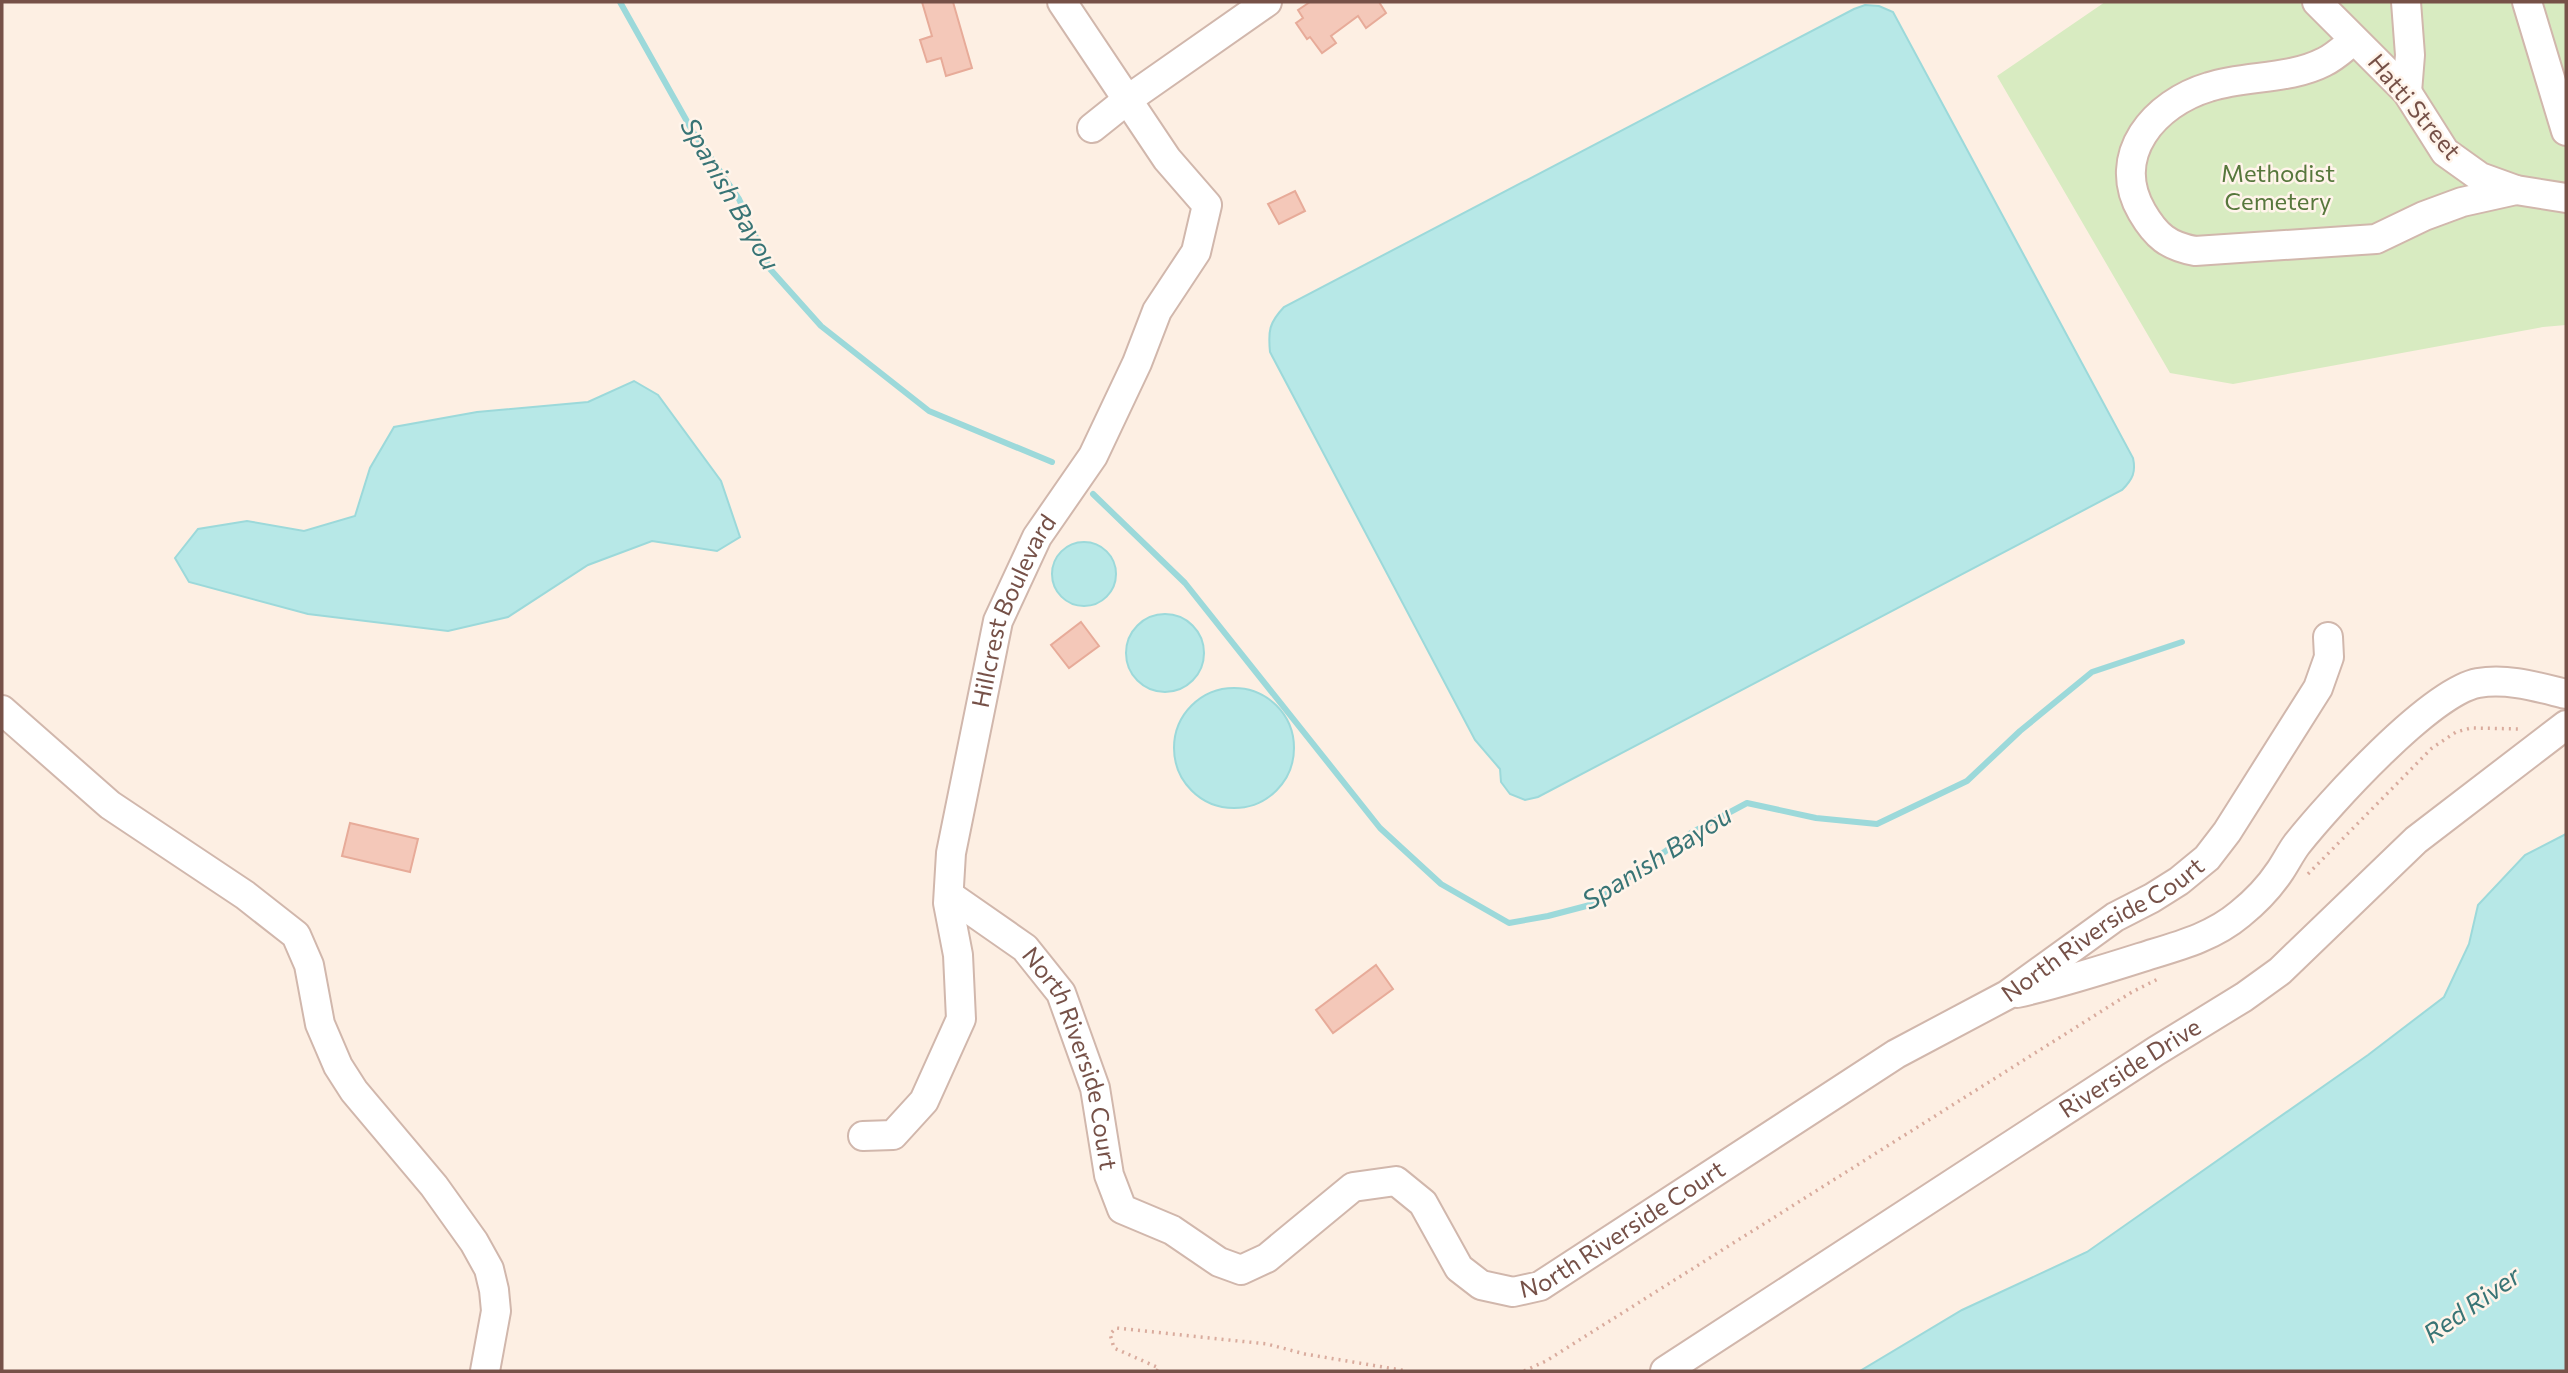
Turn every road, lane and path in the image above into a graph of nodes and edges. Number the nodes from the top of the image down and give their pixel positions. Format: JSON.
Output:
{"nodes":[{"id":1,"x":1062,"y":2,"type":"edge"},
{"id":2,"x":1267,"y":2,"type":"edge"},
{"id":3,"x":2317,"y":2,"type":"edge"},
{"id":4,"x":2406,"y":2,"type":"edge"},
{"id":5,"x":2527,"y":2,"type":"edge"},
{"id":6,"x":2354,"y":40,"type":"junction"},
{"id":7,"x":2407,"y":92,"type":"junction"},
{"id":8,"x":1128,"y":100,"type":"junction"},
{"id":9,"x":1092,"y":128,"type":"dead end"},
{"id":10,"x":2566,"y":131,"type":"edge"},
{"id":11,"x":2516,"y":190,"type":"junction"},
{"id":12,"x":2566,"y":198,"type":"edge"},
{"id":13,"x":2328,"y":637,"type":"dead end"},
{"id":14,"x":2566,"y":694,"type":"edge"},
{"id":15,"x":2,"y":710,"type":"edge"},
{"id":16,"x":2566,"y":726,"type":"edge"},
{"id":17,"x":2524,"y":729,"type":"dead end"},
{"id":18,"x":2301,"y":882,"type":"dead end"},
{"id":19,"x":948,"y":895,"type":"junction"},
{"id":20,"x":2167,"y":975,"type":"dead end"},
{"id":21,"x":2007,"y":995,"type":"junction"},
{"id":22,"x":863,"y":1136,"type":"dead end"},
{"id":23,"x":485,"y":1371,"type":"edge"},
{"id":24,"x":1157,"y":1371,"type":"edge"},
{"id":25,"x":1407,"y":1371,"type":"edge"},
{"id":26,"x":1524,"y":1371,"type":"edge"},
{"id":27,"x":1665,"y":1371,"type":"edge"}],
"edges":[{"from":1,"to":8,"type":"street","name":"Hillcrest Boulevard"},
{"from":2,"to":8,"type":"street"},
{"from":3,"to":6,"type":"street","name":"Hatti Street"},
{"from":4,"to":7,"type":"street"},
{"from":5,"to":10,"type":"street"},
{"from":6,"to":7,"type":"street","name":"Hatti Street"},
{"from":6,"to":11,"type":"street"},
{"from":7,"to":11,"type":"street","name":"Hatti Street"},
{"from":8,"to":9,"type":"street"},
{"from":8,"to":19,"type":"street","name":"Hillcrest Boulevard"},
{"from":11,"to":12,"type":"street","name":"Hatti Street"},
{"from":13,"to":21,"type":"street","name":"North Riverside Court"},
{"from":14,"to":21,"type":"street"},
{"from":15,"to":23,"type":"street"},
{"from":16,"to":27,"type":"street","name":"Riverside Drive"},
{"from":17,"to":18,"type":"path"},
{"from":19,"to":21,"type":"street","name":"North Riverside Court"},
{"from":19,"to":22,"type":"street","name":"Hillcrest Boulevard"},
{"from":20,"to":26,"type":"path"},
{"from":24,"to":25,"type":"path"}]}
